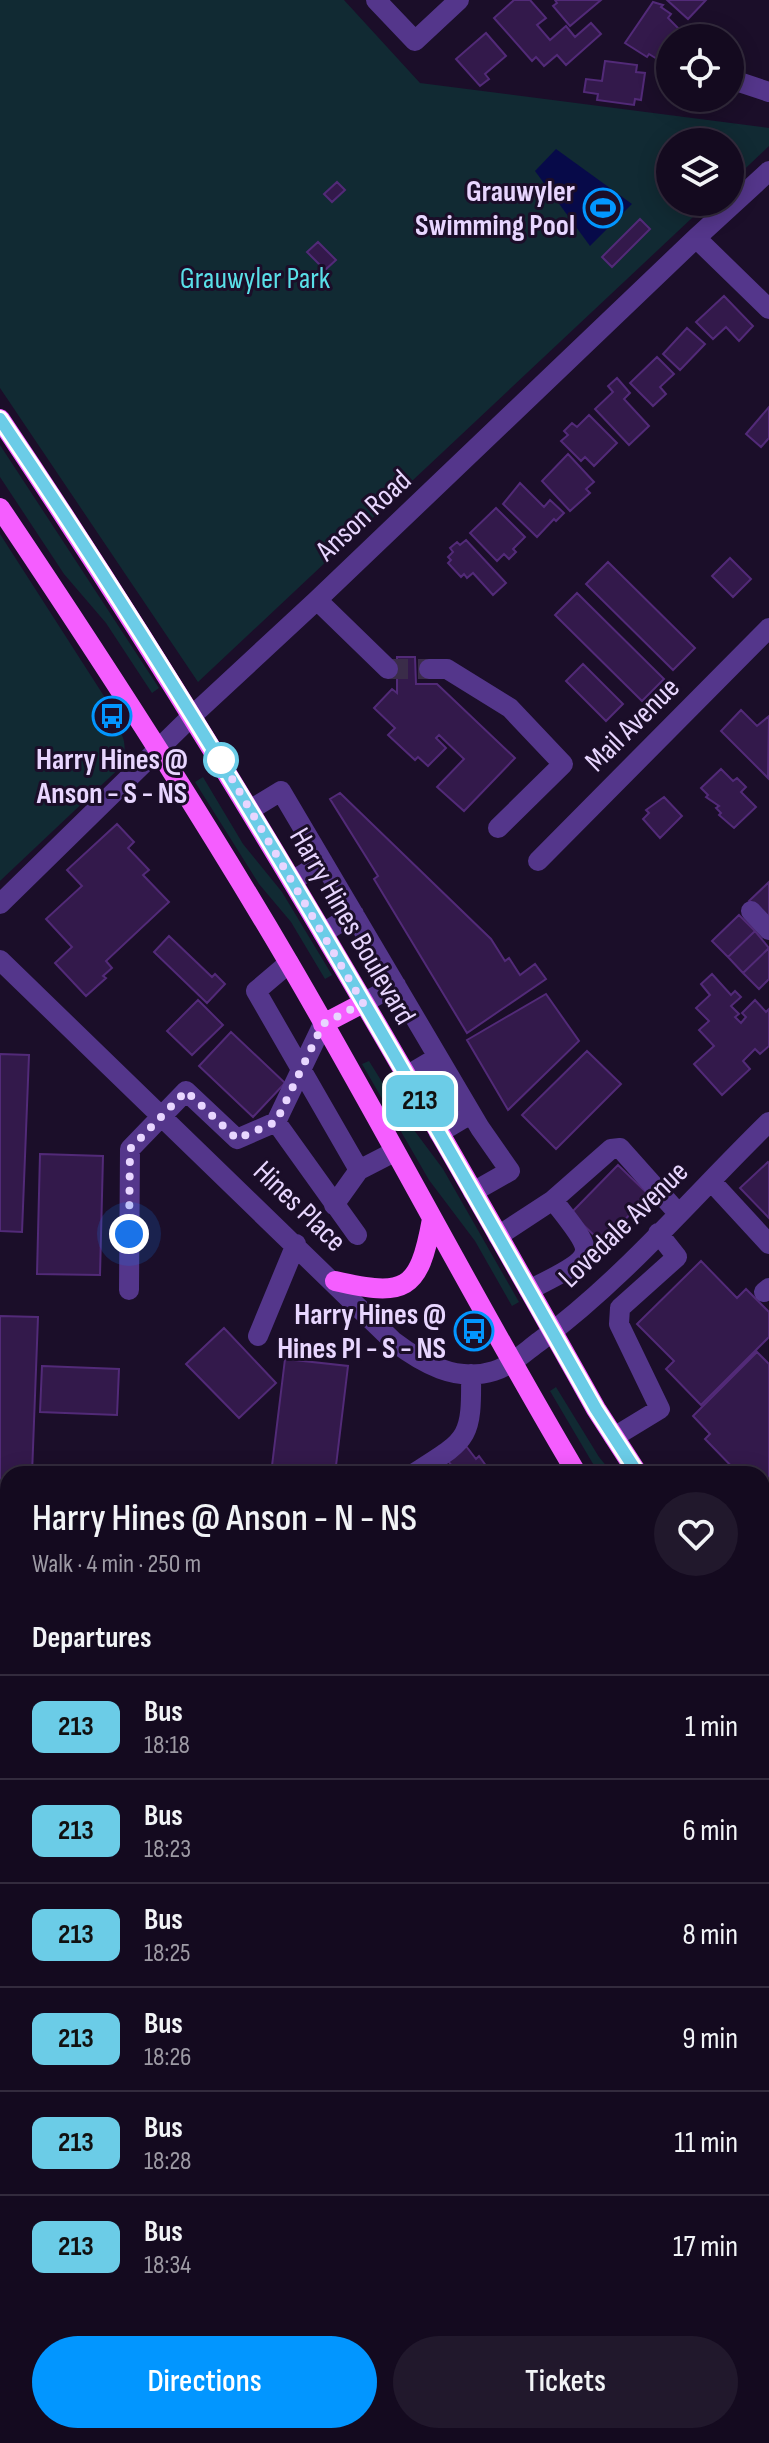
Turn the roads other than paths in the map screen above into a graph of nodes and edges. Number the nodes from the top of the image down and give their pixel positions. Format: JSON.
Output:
{"nodes":[{"id":1,"x":376,"y":0,"type":"edge"},
{"id":2,"x":459,"y":0,"type":"edge"},
{"id":3,"x":744,"y":84,"type":"edge"},
{"id":4,"x":769,"y":92,"type":"edge"},
{"id":5,"x":769,"y":171,"type":"edge"},
{"id":6,"x":696,"y":238,"type":"junction"},
{"id":7,"x":769,"y":309,"type":"edge"},
{"id":8,"x":0,"y":419,"type":"edge"},
{"id":9,"x":0,"y":508,"type":"edge"},
{"id":10,"x":317,"y":600,"type":"junction"},
{"id":11,"x":769,"y":628,"type":"edge"},
{"id":12,"x":388,"y":669,"type":"tunnel mouth"},
{"id":13,"x":429,"y":669,"type":"tunnel mouth"},
{"id":14,"x":193,"y":715,"type":"junction"},
{"id":15,"x":159,"y":749,"type":"junction"},
{"id":16,"x":250,"y":810,"type":"junction"},
{"id":17,"x":498,"y":828,"type":"dead end"},
{"id":18,"x":538,"y":861,"type":"dead end"},
{"id":19,"x":323,"y":862,"type":"junction"},
{"id":20,"x":292,"y":881,"type":"junction"},
{"id":21,"x":0,"y":904,"type":"edge"},
{"id":22,"x":751,"y":911,"type":"dead end"},
{"id":23,"x":354,"y":914,"type":"junction"},
{"id":24,"x":769,"y":930,"type":"edge"},
{"id":25,"x":323,"y":933,"type":"junction"},
{"id":26,"x":0,"y":960,"type":"edge"},
{"id":27,"x":289,"y":963,"type":"junction"},
{"id":28,"x":396,"y":985,"type":"junction"},
{"id":29,"x":363,"y":1003,"type":"junction"},
{"id":30,"x":323,"y":1024,"type":"junction"},
{"id":31,"x":438,"y":1057,"type":"junction"},
{"id":32,"x":300,"y":1068,"type":"junction"},
{"id":33,"x":406,"y":1076,"type":"junction"},
{"id":34,"x":471,"y":1114,"type":"junction"},
{"id":35,"x":162,"y":1116,"type":"junction"},
{"id":36,"x":276,"y":1122,"type":"junction"},
{"id":37,"x":769,"y":1122,"type":"edge"},
{"id":38,"x":439,"y":1133,"type":"junction"},
{"id":39,"x":394,"y":1152,"type":"junction"},
{"id":40,"x":359,"y":1170,"type":"junction"},
{"id":41,"x":711,"y":1181,"type":"junction"},
{"id":42,"x":473,"y":1192,"type":"junction"},
{"id":43,"x":553,"y":1200,"type":"junction"},
{"id":44,"x":334,"y":1205,"type":"junction"},
{"id":45,"x":678,"y":1213,"type":"junction"},
{"id":46,"x":432,"y":1219,"type":"junction"},
{"id":47,"x":658,"y":1233,"type":"junction"},
{"id":48,"x":357,"y":1235,"type":"dead end"},
{"id":49,"x":498,"y":1236,"type":"junction"},
{"id":50,"x":296,"y":1244,"type":"junction"},
{"id":51,"x":769,"y":1244,"type":"edge"},
{"id":52,"x":335,"y":1281,"type":"junction"},
{"id":53,"x":129,"y":1290,"type":"dead end"},
{"id":54,"x":529,"y":1290,"type":"junction"},
{"id":55,"x":595,"y":1296,"type":"junction"},
{"id":56,"x":620,"y":1316,"type":"junction"},
{"id":57,"x":553,"y":1331,"type":"junction"},
{"id":58,"x":258,"y":1336,"type":"dead end"},
{"id":59,"x":512,"y":1362,"type":"junction"},
{"id":60,"x":471,"y":1374,"type":"junction"},
{"id":61,"x":614,"y":1437,"type":"junction"},
{"id":62,"x":425,"y":1466,"type":"edge"},
{"id":63,"x":572,"y":1466,"type":"edge"},
{"id":64,"x":633,"y":1466,"type":"edge"}],
"edges":[{"from":1,"to":2,"type":"street"},
{"from":3,"to":4,"type":"street"},
{"from":5,"to":6,"type":"street","name":"Anson Road"},
{"from":6,"to":7,"type":"street"},
{"from":6,"to":10,"type":"street","name":"Anson Road"},
{"from":8,"to":14,"type":"main road","name":"Harry Hines Boulevard"},
{"from":9,"to":15,"type":"main road"},
{"from":10,"to":12,"type":"street"},
{"from":10,"to":14,"type":"street","name":"Anson Road"},
{"from":11,"to":18,"type":"street","name":"Mail Avenue"},
{"from":13,"to":17,"type":"street"},
{"from":14,"to":15,"type":"street","name":"Anson Road"},
{"from":14,"to":16,"type":"main road","name":"Harry Hines Boulevard"},
{"from":15,"to":21,"type":"street","name":"Anson Road"},
{"from":15,"to":27,"type":"main road"},
{"from":16,"to":19,"type":"street"},
{"from":16,"to":20,"type":"main road","name":"Harry Hines Boulevard"},
{"from":19,"to":20,"type":"street"},
{"from":19,"to":23,"type":"street"},
{"from":20,"to":25,"type":"main road","name":"Harry Hines Boulevard"},
{"from":22,"to":24,"type":"street"},
{"from":23,"to":25,"type":"street"},
{"from":23,"to":28,"type":"street"},
{"from":25,"to":29,"type":"main road","name":"Harry Hines Boulevard"},
{"from":26,"to":35,"type":"street","name":"Hines Place"},
{"from":27,"to":30,"type":"main road"},
{"from":27,"to":32,"type":"street"},
{"from":28,"to":29,"type":"street"},
{"from":28,"to":31,"type":"street"},
{"from":29,"to":30,"type":"main road"},
{"from":29,"to":33,"type":"main road","name":"Harry Hines Boulevard"},
{"from":30,"to":32,"type":"street"},
{"from":30,"to":39,"type":"main road"},
{"from":31,"to":33,"type":"street"},
{"from":31,"to":34,"type":"street"},
{"from":32,"to":36,"type":"street"},
{"from":32,"to":40,"type":"street"},
{"from":33,"to":38,"type":"main road","name":"Harry Hines Boulevard"},
{"from":34,"to":38,"type":"street"},
{"from":34,"to":42,"type":"street"},
{"from":35,"to":36,"type":"street"},
{"from":35,"to":50,"type":"street","name":"Hines Place"},
{"from":35,"to":53,"type":"street"},
{"from":36,"to":44,"type":"street"},
{"from":37,"to":41,"type":"street","name":"Lovedale Avenue"},
{"from":38,"to":42,"type":"main road","name":"Harry Hines Boulevard"},
{"from":39,"to":40,"type":"street"},
{"from":39,"to":46,"type":"main road"},
{"from":40,"to":44,"type":"street"},
{"from":41,"to":45,"type":"street","name":"Lovedale Avenue"},
{"from":41,"to":51,"type":"street"},
{"from":42,"to":49,"type":"main road","name":"Harry Hines Boulevard"},
{"from":43,"to":45,"type":"street"},
{"from":43,"to":49,"type":"street"},
{"from":43,"to":54,"type":"street"},
{"from":44,"to":48,"type":"street"},
{"from":45,"to":47,"type":"street","name":"Lovedale Avenue"},
{"from":46,"to":52,"type":"main road"},
{"from":46,"to":59,"type":"main road"},
{"from":47,"to":55,"type":"street","name":"Lovedale Avenue"},
{"from":47,"to":56,"type":"street"},
{"from":49,"to":54,"type":"main road","name":"Harry Hines Boulevard"},
{"from":50,"to":52,"type":"street","name":"Hines Place"},
{"from":50,"to":58,"type":"street"},
{"from":52,"to":60,"type":"street","name":"Hines Place"},
{"from":54,"to":57,"type":"main road","name":"Harry Hines Boulevard"},
{"from":55,"to":56,"type":"street"},
{"from":55,"to":57,"type":"street","name":"Lovedale Avenue"},
{"from":56,"to":61,"type":"street"},
{"from":57,"to":59,"type":"street","name":"Lovedale Avenue"},
{"from":57,"to":61,"type":"main road","name":"Harry Hines Boulevard"},
{"from":59,"to":60,"type":"street","name":"Hines Place"},
{"from":59,"to":63,"type":"main road"},
{"from":60,"to":62,"type":"street"},
{"from":61,"to":64,"type":"main road","name":"Harry Hines Boulevard"}]}
